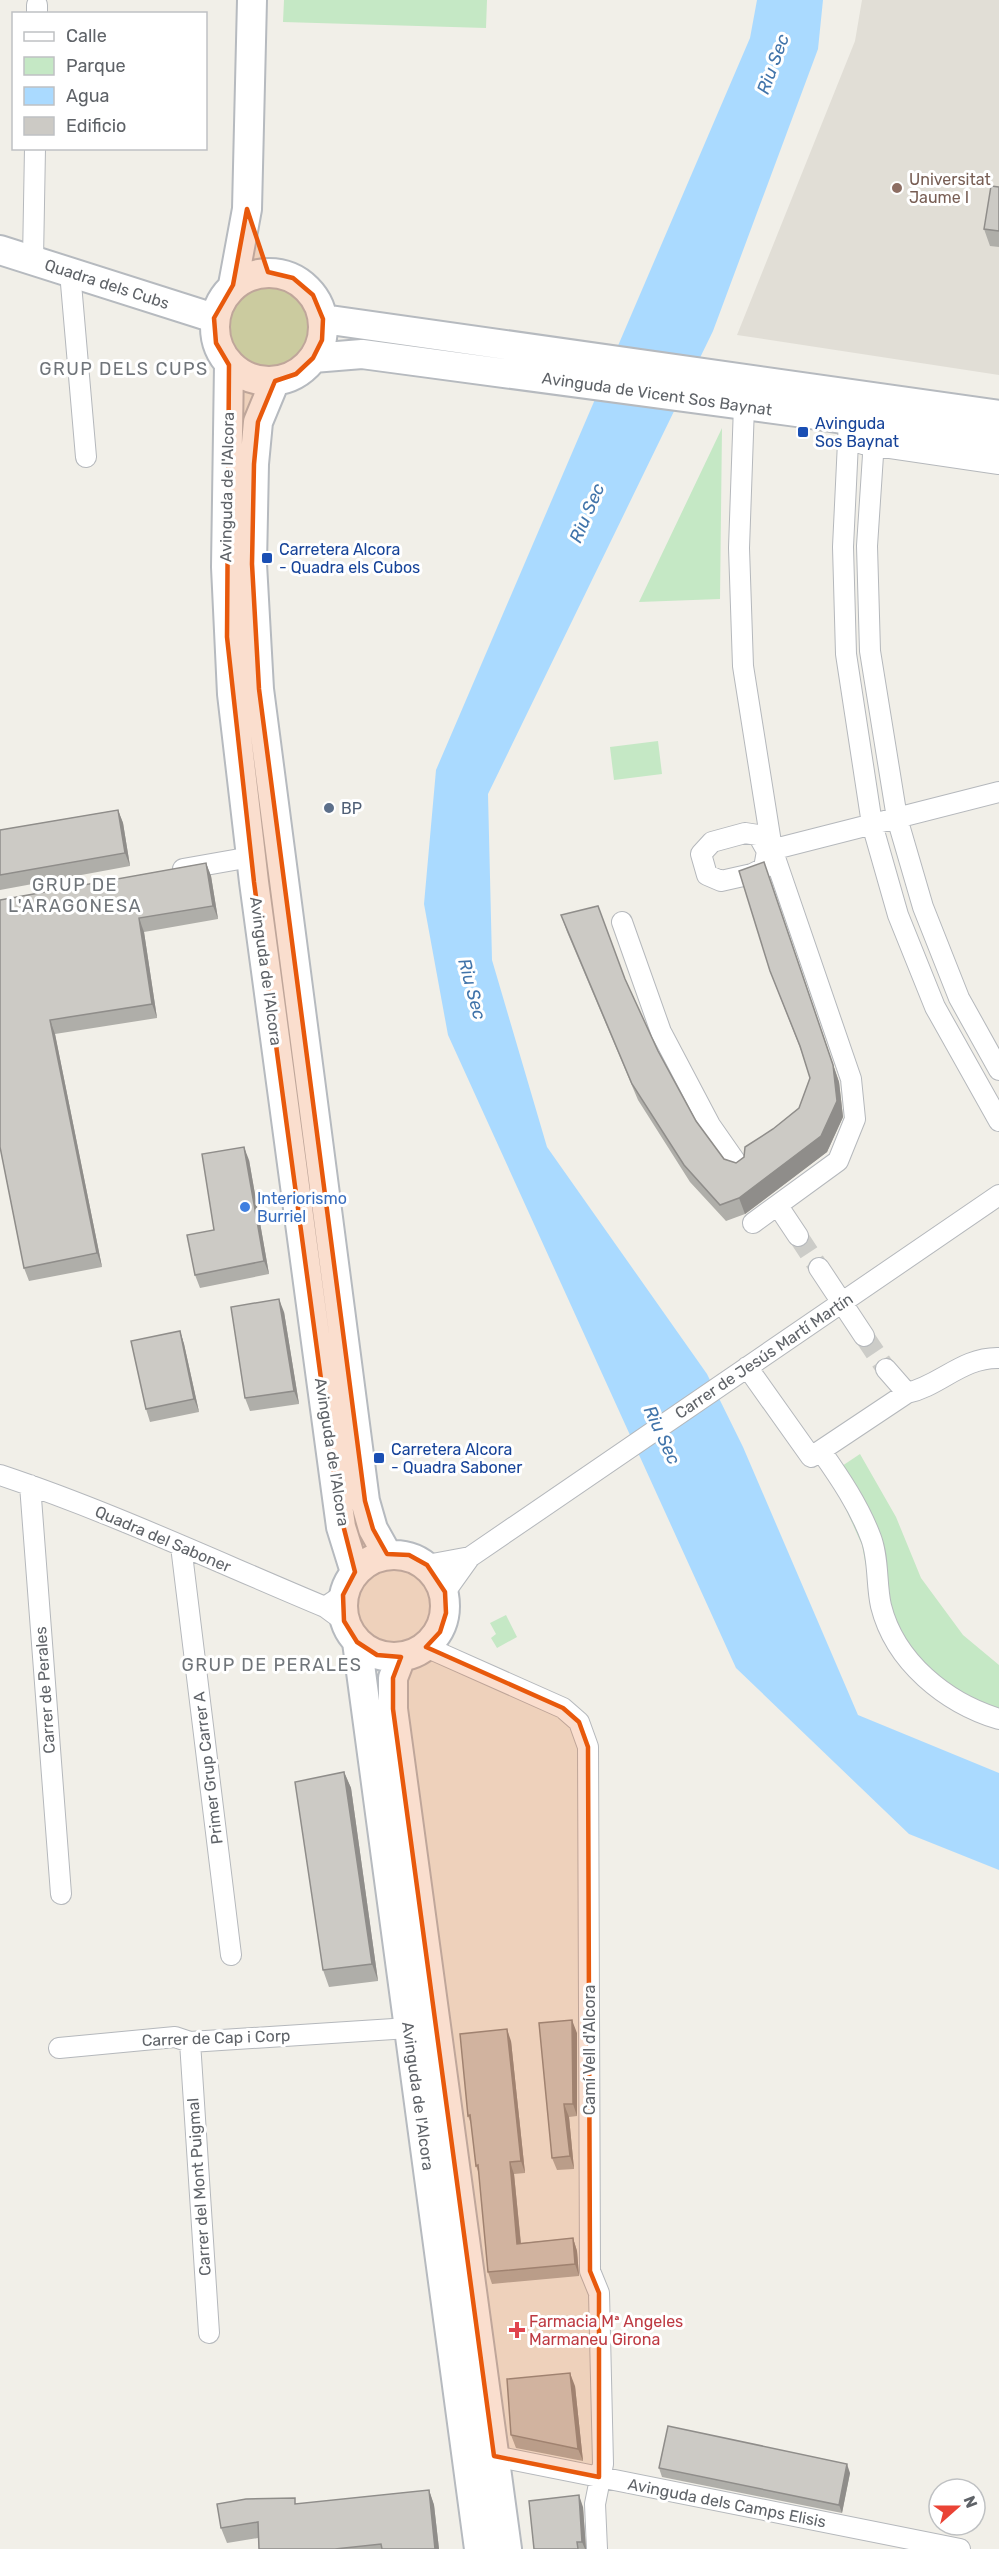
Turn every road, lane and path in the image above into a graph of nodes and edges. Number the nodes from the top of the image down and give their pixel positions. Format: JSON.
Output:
{"nodes":[{"id":1,"x":252,"y":0,"type":"edge"},
{"id":2,"x":35,"y":150,"type":"edge"},
{"id":3,"x":247,"y":209,"type":"junction"},
{"id":4,"x":0,"y":250,"type":"edge"},
{"id":5,"x":33,"y":260,"type":"junction"},
{"id":6,"x":70,"y":272,"type":"junction"},
{"id":7,"x":268,"y":272,"type":"junction"},
{"id":8,"x":233,"y":285,"type":"junction"},
{"id":9,"x":214,"y":318,"type":"junction"},
{"id":10,"x":322,"y":319,"type":"junction"},
{"id":11,"x":313,"y":358,"type":"junction"},
{"id":12,"x":230,"y":365,"type":"junction"},
{"id":13,"x":275,"y":381,"type":"junction"},
{"id":14,"x":744,"y":406,"type":"junction"},
{"id":15,"x":999,"y":415,"type":"edge"},
{"id":16,"x":861,"y":433,"type":"junction"},
{"id":17,"x":999,"y":443,"type":"edge"},
{"id":18,"x":86,"y":457,"type":"dead end"},
{"id":19,"x":999,"y":464,"type":"edge"},
{"id":20,"x":999,"y":792,"type":"edge"},
{"id":21,"x":897,"y":818,"type":"junction"},
{"id":22,"x":872,"y":824,"type":"junction"},
{"id":23,"x":769,"y":850,"type":"junction"},
{"id":24,"x":251,"y":857,"type":"junction"},
{"id":25,"x":165,"y":873,"type":"edge"},
{"id":26,"x":622,"y":922,"type":"dead end"},
{"id":27,"x":999,"y":1070,"type":"edge"},
{"id":28,"x":999,"y":1121,"type":"edge"},
{"id":29,"x":740,"y":1168,"type":"edge"},
{"id":30,"x":999,"y":1195,"type":"edge"},
{"id":31,"x":798,"y":1236,"type":"tunnel mouth"},
{"id":32,"x":819,"y":1268,"type":"tunnel mouth"},
{"id":33,"x":842,"y":1302,"type":"junction"},
{"id":34,"x":864,"y":1336,"type":"tunnel mouth"},
{"id":35,"x":999,"y":1358,"type":"edge"},
{"id":36,"x":747,"y":1367,"type":"junction"},
{"id":37,"x":886,"y":1370,"type":"tunnel mouth"},
{"id":38,"x":907,"y":1393,"type":"junction"},
{"id":39,"x":816,"y":1454,"type":"junction"},
{"id":40,"x":0,"y":1475,"type":"edge"},
{"id":41,"x":30,"y":1485,"type":"junction"},
{"id":42,"x":181,"y":1546,"type":"junction"},
{"id":43,"x":387,"y":1554,"type":"junction"},
{"id":44,"x":470,"y":1557,"type":"junction"},
{"id":45,"x":428,"y":1565,"type":"junction"},
{"id":46,"x":445,"y":1592,"type":"junction"},
{"id":47,"x":345,"y":1607,"type":"junction"},
{"id":48,"x":413,"y":1652,"type":"junction"},
{"id":49,"x":999,"y":1719,"type":"edge"},
{"id":50,"x":61,"y":1894,"type":"dead end"},
{"id":51,"x":231,"y":1954,"type":"dead end"},
{"id":52,"x":409,"y":2028,"type":"junction"},
{"id":53,"x":190,"y":2042,"type":"junction"},
{"id":54,"x":59,"y":2048,"type":"dead end"},
{"id":55,"x":209,"y":2333,"type":"dead end"},
{"id":56,"x":494,"y":2456,"type":"junction"},
{"id":57,"x":599,"y":2477,"type":"junction"},
{"id":58,"x":479,"y":2549,"type":"edge"},
{"id":59,"x":507,"y":2549,"type":"edge"},
{"id":60,"x":597,"y":2549,"type":"edge"},
{"id":61,"x":960,"y":2549,"type":"edge"}],
"edges":[{"from":1,"to":3,"type":"main road"},
{"from":2,"to":5,"type":"street"},
{"from":3,"to":7,"type":"main road"},
{"from":3,"to":8,"type":"main road"},
{"from":4,"to":5,"type":"main road","name":"Quadra dels Cubs"},
{"from":5,"to":6,"type":"main road","name":"Quadra dels Cubs"},
{"from":6,"to":9,"type":"main road","name":"Quadra dels Cubs"},
{"from":6,"to":18,"type":"street"},
{"from":7,"to":8,"type":"main road"},
{"from":7,"to":10,"type":"main road"},
{"from":8,"to":9,"type":"main road"},
{"from":9,"to":12,"type":"main road"},
{"from":10,"to":11,"type":"main road"},
{"from":10,"to":15,"type":"main road","name":"Avinguda de Vicent Sos Baynat"},
{"from":11,"to":13,"type":"main road"},
{"from":11,"to":14,"type":"main road","name":"Avinguda de Vicent Sos Baynat"},
{"from":12,"to":13,"type":"main road"},
{"from":12,"to":24,"type":"main road","name":"Avinguda de l'Alcora"},
{"from":13,"to":43,"type":"main road","name":"Avinguda de l'Alcora"},
{"from":14,"to":16,"type":"main road","name":"Avinguda de Vicent Sos Baynat"},
{"from":14,"to":23,"type":"street"},
{"from":16,"to":17,"type":"main road","name":"Avinguda de Vicent Sos Baynat"},
{"from":16,"to":19,"type":"street","name":"Avinguda de Vicent Sos Baynat"},
{"from":16,"to":21,"type":"street"},
{"from":16,"to":22,"type":"street"},
{"from":20,"to":21,"type":"street"},
{"from":21,"to":22,"type":"street"},
{"from":21,"to":27,"type":"street"},
{"from":22,"to":23,"type":"street"},
{"from":22,"to":28,"type":"street"},
{"from":23,"to":31,"type":"street"},
{"from":24,"to":25,"type":"street"},
{"from":24,"to":47,"type":"main road","name":"Avinguda de l'Alcora"},
{"from":26,"to":29,"type":"street"},
{"from":30,"to":33,"type":"street","name":"Carrer de Jesús Martí Martín"},
{"from":32,"to":33,"type":"street"},
{"from":33,"to":34,"type":"street"},
{"from":33,"to":36,"type":"street","name":"Carrer de Jesús Martí Martín"},
{"from":35,"to":38,"type":"street"},
{"from":36,"to":39,"type":"street"},
{"from":36,"to":44,"type":"street","name":"Carrer de Jesús Martí Martín"},
{"from":37,"to":38,"type":"street"},
{"from":38,"to":39,"type":"street"},
{"from":39,"to":49,"type":"street"},
{"from":40,"to":41,"type":"street","name":"Quadra del Saboner"},
{"from":41,"to":42,"type":"street","name":"Quadra del Saboner"},
{"from":41,"to":50,"type":"street","name":"Carrer de Perales"},
{"from":42,"to":47,"type":"street","name":"Quadra del Saboner"},
{"from":42,"to":51,"type":"street","name":"Primer Grup Carrer A"},
{"from":43,"to":45,"type":"main road"},
{"from":43,"to":47,"type":"main road"},
{"from":44,"to":45,"type":"street","name":"Carrer de Jesús Martí Martín"},
{"from":44,"to":46,"type":"street","name":"Carrer de Jesús Martí Martín"},
{"from":45,"to":46,"type":"main road"},
{"from":46,"to":48,"type":"main road"},
{"from":47,"to":48,"type":"main road"},
{"from":47,"to":52,"type":"main road","name":"Avinguda de l'Alcora"},
{"from":48,"to":56,"type":"main road","name":"Avinguda de l'Alcora"},
{"from":48,"to":57,"type":"street","name":"Camí Vell d'Alcora"},
{"from":52,"to":53,"type":"street","name":"Carrer de Cap i Corp"},
{"from":52,"to":58,"type":"main road","name":"Avinguda de l'Alcora"},
{"from":53,"to":54,"type":"street","name":"Carrer de Cap i Corp"},
{"from":53,"to":55,"type":"street","name":"Carrer del Mont Puigmal"},
{"from":56,"to":57,"type":"street","name":"Avinguda dels Camps Elisis"},
{"from":56,"to":59,"type":"main road","name":"Avinguda de l'Alcora"},
{"from":57,"to":60,"type":"street","name":"Camí Vell d'Alcora"},
{"from":57,"to":61,"type":"street","name":"Avinguda dels Camps Elisis"}]}
